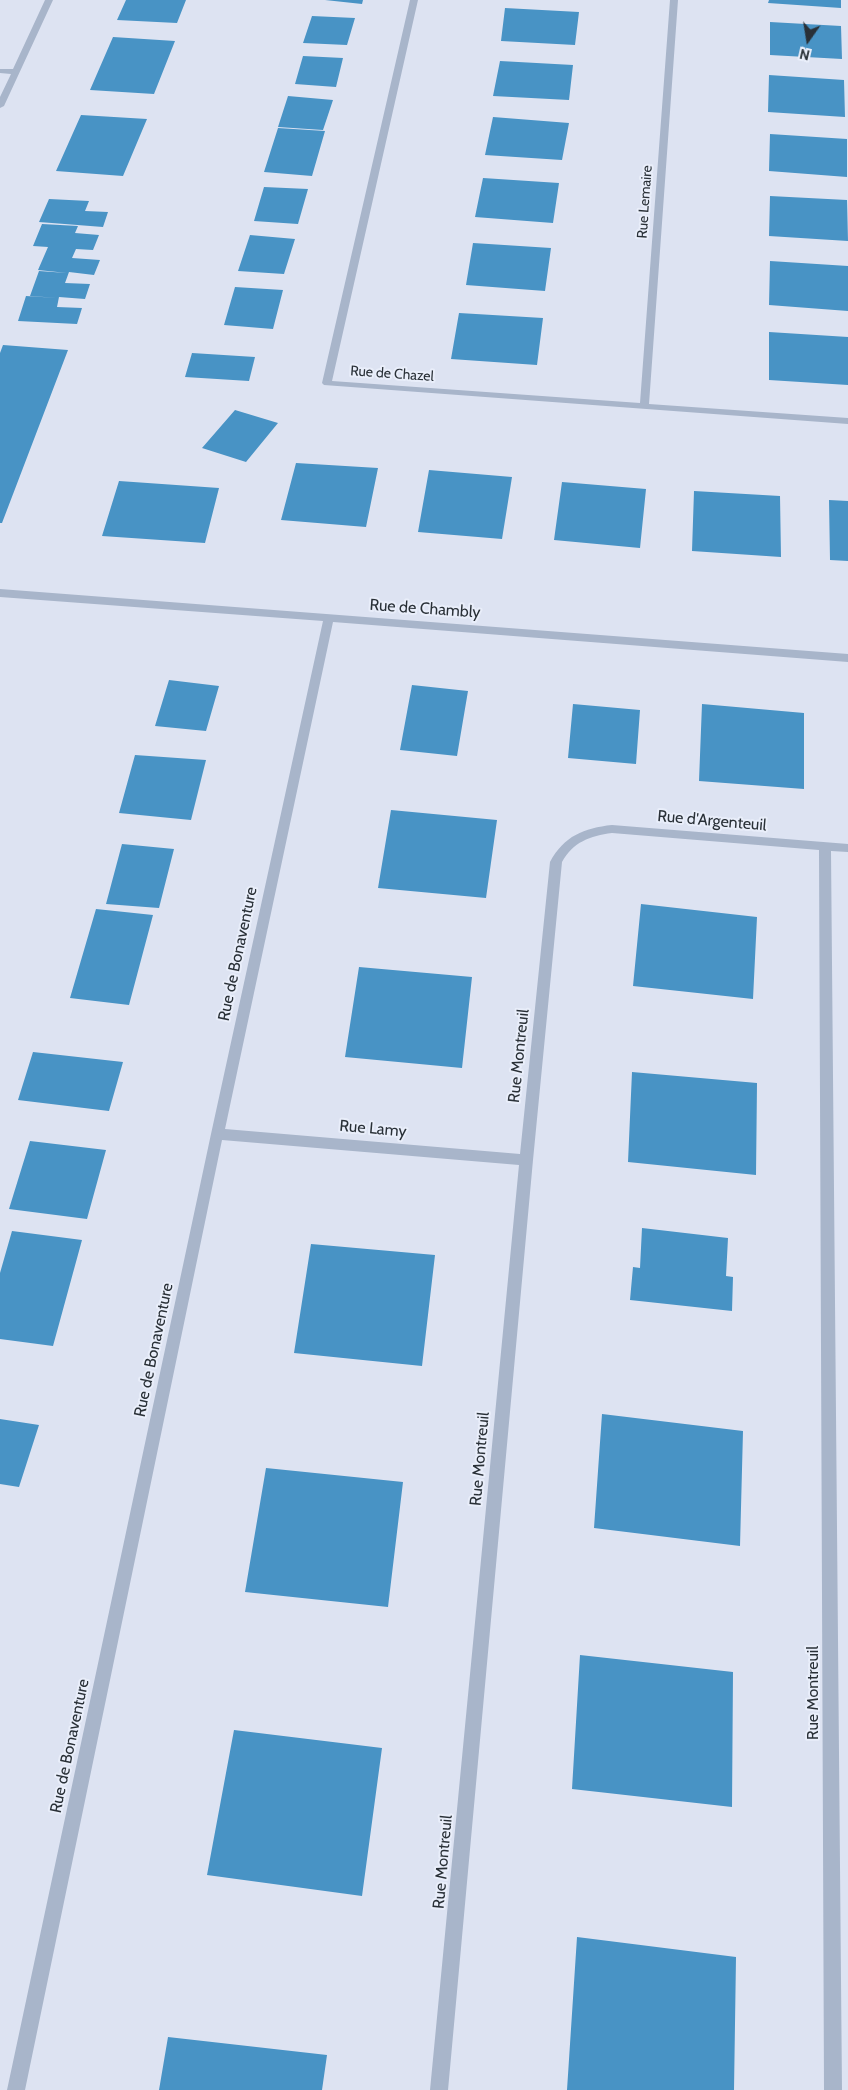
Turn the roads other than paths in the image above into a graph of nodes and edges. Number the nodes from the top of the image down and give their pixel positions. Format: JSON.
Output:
{"nodes":[{"id":1,"x":48,"y":0,"type":"edge"},
{"id":2,"x":414,"y":0,"type":"edge"},
{"id":3,"x":674,"y":0,"type":"edge"},
{"id":4,"x":0,"y":71,"type":"edge"},
{"id":5,"x":16,"y":72,"type":"junction"},
{"id":6,"x":0,"y":106,"type":"edge"},
{"id":7,"x":644,"y":406,"type":"junction"},
{"id":8,"x":848,"y":421,"type":"edge"},
{"id":9,"x":0,"y":593,"type":"edge"},
{"id":10,"x":329,"y":618,"type":"junction"},
{"id":11,"x":848,"y":658,"type":"edge"},
{"id":12,"x":575,"y":839,"type":"joint"},
{"id":13,"x":825,"y":846,"type":"junction"},
{"id":14,"x":848,"y":848,"type":"edge"},
{"id":15,"x":217,"y":1134,"type":"junction"},
{"id":16,"x":526,"y":1160,"type":"junction"},
{"id":17,"x":16,"y":2090,"type":"edge"},
{"id":18,"x":439,"y":2090,"type":"edge"},
{"id":19,"x":833,"y":2090,"type":"edge"}],
"edges":[{"from":1,"to":5,"type":"street"},
{"from":2,"to":7,"type":"street","name":"Rue de Chazel"},
{"from":3,"to":7,"type":"street","name":"Rue Lemaire"},
{"from":4,"to":5,"type":"street"},
{"from":5,"to":6,"type":"street"},
{"from":7,"to":8,"type":"street","name":"Rue de Chazel"},
{"from":9,"to":10,"type":"street","name":"Rue de Chambly"},
{"from":10,"to":11,"type":"street","name":"Rue de Chambly"},
{"from":10,"to":15,"type":"street","name":"Rue de Bonaventure"},
{"from":12,"to":13,"type":"street","name":"Rue d'Argenteuil"},
{"from":12,"to":16,"type":"street","name":"Rue Montreuil"},
{"from":13,"to":14,"type":"street","name":"Rue d'Argenteuil"},
{"from":13,"to":19,"type":"street","name":"Rue Montreuil"},
{"from":15,"to":16,"type":"street","name":"Rue Lamy"},
{"from":15,"to":17,"type":"street","name":"Rue de Bonaventure"},
{"from":16,"to":18,"type":"street","name":"Rue Montreuil"}]}
